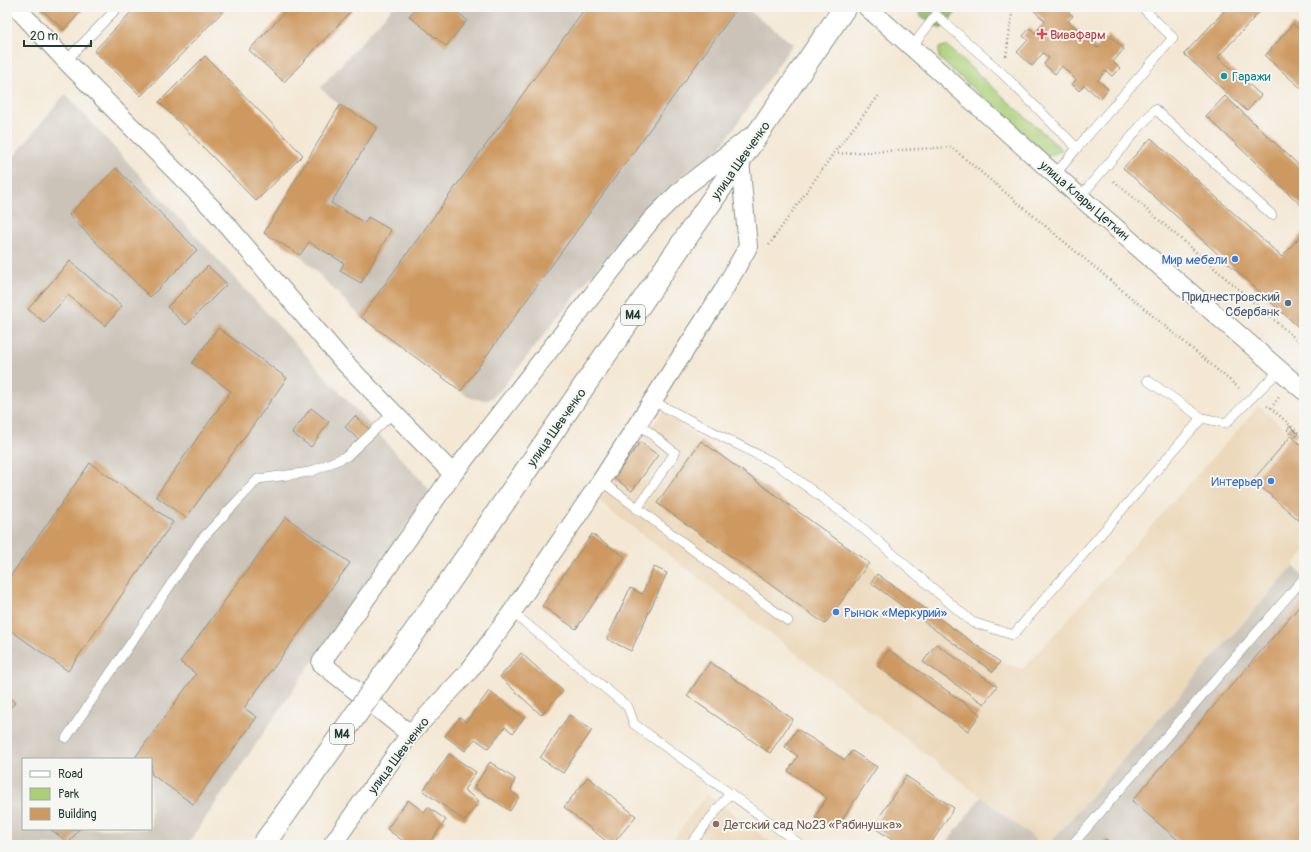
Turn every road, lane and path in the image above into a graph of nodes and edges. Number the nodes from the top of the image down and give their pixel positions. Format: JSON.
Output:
{"nodes":[{"id":1,"x":16,"y":7,"type":"edge"},
{"id":2,"x":118,"y":7,"type":"edge"},
{"id":3,"x":845,"y":7,"type":"edge"},
{"id":4,"x":867,"y":7,"type":"edge"},
{"id":5,"x":1013,"y":7,"type":"edge"},
{"id":6,"x":1142,"y":7,"type":"edge"},
{"id":7,"x":912,"y":48,"type":"junction"},
{"id":8,"x":66,"y":61,"type":"junction"},
{"id":9,"x":1003,"y":74,"type":"junction"},
{"id":10,"x":763,"y":127,"type":"junction"},
{"id":11,"x":1077,"y":148,"type":"junction"},
{"id":12,"x":833,"y":154,"type":"dead end"},
{"id":13,"x":740,"y":160,"type":"junction"},
{"id":14,"x":1102,"y":170,"type":"junction"},
{"id":15,"x":1055,"y":174,"type":"junction"},
{"id":16,"x":1080,"y":197,"type":"junction"},
{"id":17,"x":1272,"y":215,"type":"dead end"},
{"id":18,"x":1304,"y":346,"type":"edge"},
{"id":19,"x":1280,"y":370,"type":"junction"},
{"id":20,"x":1147,"y":380,"type":"dead end"},
{"id":21,"x":1304,"y":391,"type":"edge"},
{"id":22,"x":653,"y":399,"type":"junction"},
{"id":23,"x":1252,"y":399,"type":"junction"},
{"id":24,"x":393,"y":413,"type":"junction"},
{"id":25,"x":1202,"y":418,"type":"junction"},
{"id":26,"x":637,"y":425,"type":"junction"},
{"id":27,"x":1304,"y":438,"type":"edge"},
{"id":28,"x":454,"y":474,"type":"junction"},
{"id":29,"x":601,"y":482,"type":"junction"},
{"id":30,"x":637,"y":509,"type":"junction"},
{"id":31,"x":1304,"y":578,"type":"edge"},
{"id":32,"x":512,"y":612,"type":"junction"},
{"id":33,"x":788,"y":621,"type":"dead end"},
{"id":34,"x":410,"y":734,"type":"junction"},
{"id":35,"x":66,"y":738,"type":"dead end"},
{"id":36,"x":730,"y":793,"type":"junction"},
{"id":37,"x":263,"y":845,"type":"edge"},
{"id":38,"x":332,"y":845,"type":"edge"},
{"id":39,"x":690,"y":845,"type":"edge"},
{"id":40,"x":801,"y":845,"type":"edge"},
{"id":41,"x":1072,"y":845,"type":"edge"}],
"edges":[{"from":1,"to":8,"type":"street"},
{"from":2,"to":8,"type":"lane"},
{"from":3,"to":10,"type":"highway","name":"улица Шевченко","number":"M4"},
{"from":4,"to":7,"type":"street","name":"улица Клары Цеткин"},
{"from":5,"to":9,"type":"path"},
{"from":6,"to":11,"type":"lane"},
{"from":7,"to":9,"type":"lane"},
{"from":7,"to":15,"type":"street","name":"улица Клары Цеткин"},
{"from":8,"to":24,"type":"street"},
{"from":9,"to":11,"type":"lane"},
{"from":10,"to":13,"type":"highway","name":"улица Шевченко","number":"M4"},
{"from":10,"to":28,"type":"street"},
{"from":11,"to":15,"type":"lane"},
{"from":12,"to":23,"type":"path"},
{"from":13,"to":22,"type":"street","name":"улица Шевченко"},
{"from":13,"to":37,"type":"highway","name":"улица Шевченко","number":"M4","bridge":true},
{"from":14,"to":16,"type":"lane"},
{"from":14,"to":17,"type":"lane"},
{"from":14,"to":18,"type":"path"},
{"from":15,"to":16,"type":"street","name":"улица Клары Цеткин"},
{"from":16,"to":19,"type":"street","name":"улица Клары Цеткин"},
{"from":19,"to":21,"type":"street","name":"улица Клары Цеткин"},
{"from":19,"to":23,"type":"lane"},
{"from":20,"to":25,"type":"lane"},
{"from":22,"to":25,"type":"lane"},
{"from":22,"to":26,"type":"street","name":"улица Шевченко"},
{"from":23,"to":25,"type":"lane"},
{"from":23,"to":27,"type":"path"},
{"from":24,"to":28,"type":"street"},
{"from":24,"to":35,"type":"lane"},
{"from":26,"to":29,"type":"street","name":"улица Шевченко"},
{"from":26,"to":30,"type":"lane"},
{"from":28,"to":34,"type":"street"},
{"from":29,"to":30,"type":"lane"},
{"from":29,"to":32,"type":"street","name":"улица Шевченко"},
{"from":30,"to":33,"type":"lane"},
{"from":31,"to":41,"type":"lane"},
{"from":32,"to":34,"type":"street","name":"улица Шевченко"},
{"from":32,"to":36,"type":"lane"},
{"from":34,"to":38,"type":"street","name":"улица Шевченко"},
{"from":36,"to":39,"type":"lane"},
{"from":36,"to":40,"type":"lane"}]}
